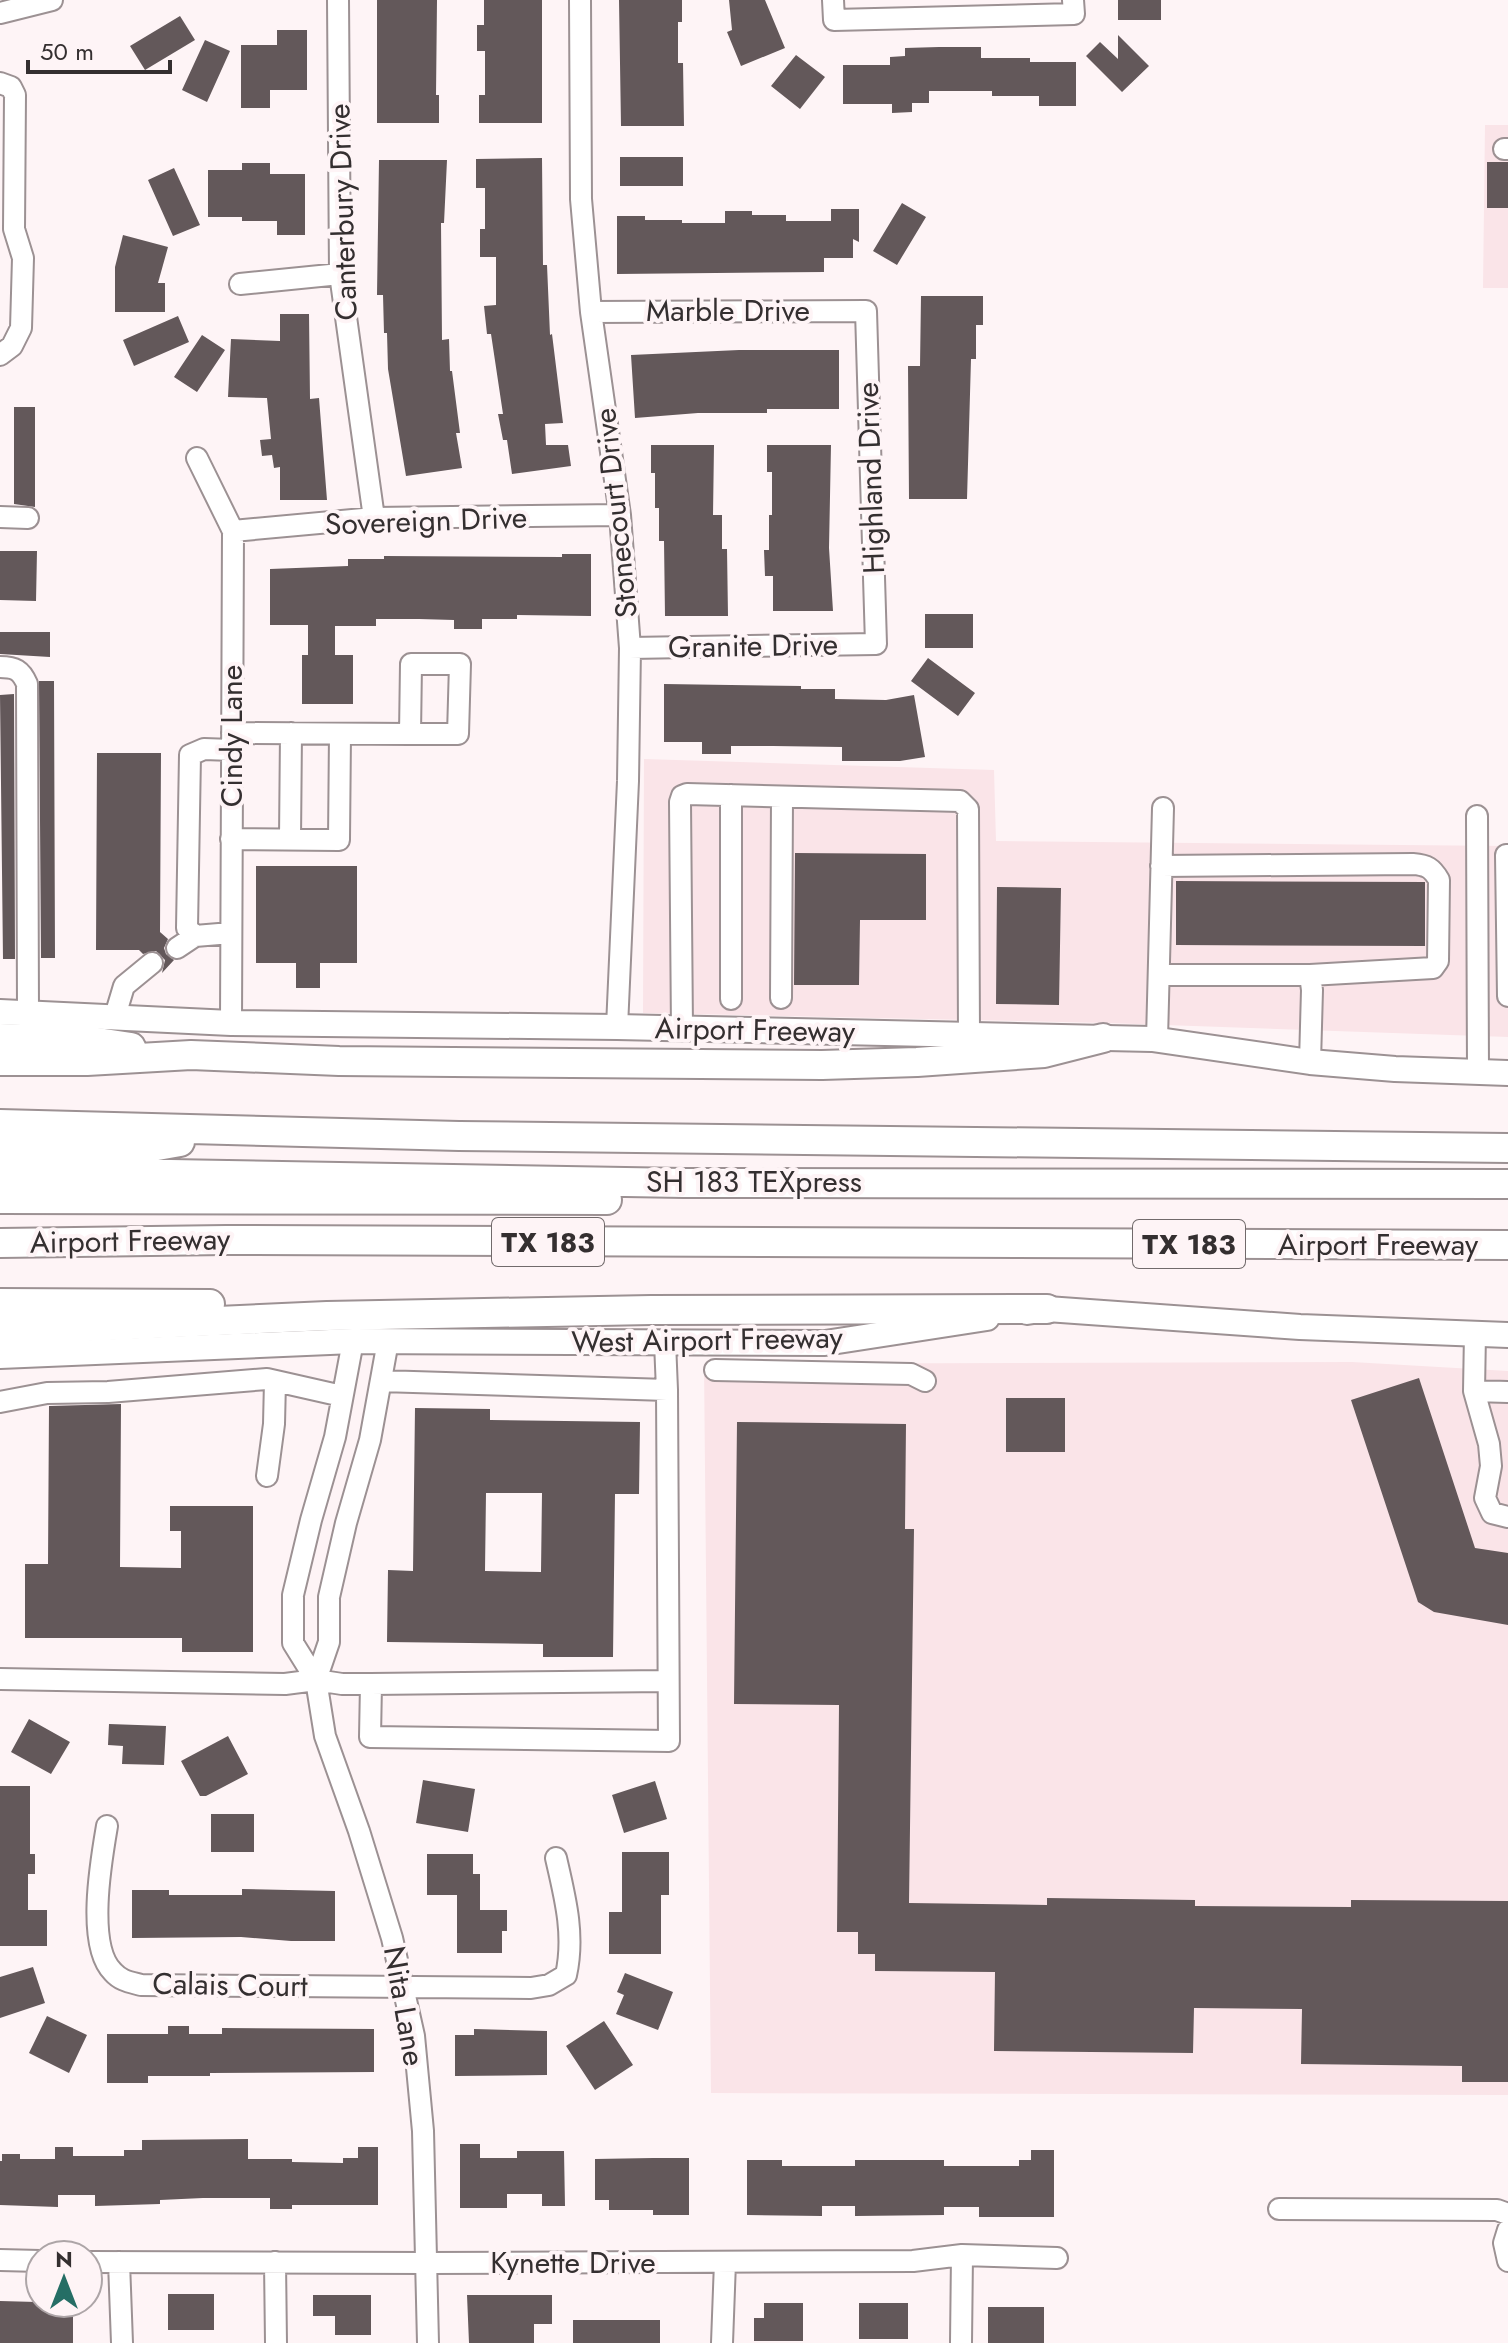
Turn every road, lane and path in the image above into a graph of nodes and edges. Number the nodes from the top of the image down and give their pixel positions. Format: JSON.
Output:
{"nodes":[{"id":1,"x":52,"y":0,"type":"edge"},
{"id":2,"x":338,"y":0,"type":"edge"},
{"id":3,"x":580,"y":0,"type":"edge"},
{"id":4,"x":29,"y":3,"type":"edge"},
{"id":5,"x":1074,"y":7,"type":"edge"},
{"id":6,"x":834,"y":10,"type":"edge"},
{"id":7,"x":0,"y":13,"type":"edge"},
{"id":8,"x":0,"y":83,"type":"edge"},
{"id":9,"x":340,"y":274,"type":"junction"},
{"id":10,"x":240,"y":284,"type":"dead end"},
{"id":11,"x":866,"y":311,"type":"joint"},
{"id":12,"x":591,"y":312,"type":"junction"},
{"id":13,"x":0,"y":355,"type":"edge"},
{"id":14,"x":197,"y":458,"type":"dead end"},
{"id":15,"x":620,"y":515,"type":"junction"},
{"id":16,"x":0,"y":517,"type":"edge"},
{"id":17,"x":28,"y":518,"type":"dead end"},
{"id":18,"x":374,"y":518,"type":"junction"},
{"id":19,"x":233,"y":531,"type":"junction"},
{"id":20,"x":876,"y":644,"type":"joint"},
{"id":21,"x":630,"y":648,"type":"junction"},
{"id":22,"x":0,"y":667,"type":"edge"},
{"id":23,"x":291,"y":733,"type":"junction"},
{"id":24,"x":340,"y":734,"type":"junction"},
{"id":25,"x":410,"y":734,"type":"dead end"},
{"id":26,"x":232,"y":741,"type":"junction"},
{"id":27,"x":731,"y":795,"type":"junction"},
{"id":28,"x":782,"y":797,"type":"junction"},
{"id":29,"x":1163,"y":808,"type":"dead end"},
{"id":30,"x":1477,"y":816,"type":"dead end"},
{"id":31,"x":231,"y":839,"type":"junction"},
{"id":32,"x":290,"y":839,"type":"junction"},
{"id":33,"x":1508,"y":855,"type":"edge"},
{"id":34,"x":1161,"y":866,"type":"junction"},
{"id":35,"x":231,"y":933,"type":"junction"},
{"id":36,"x":195,"y":936,"type":"junction"},
{"id":37,"x":177,"y":948,"type":"dead end"},
{"id":38,"x":152,"y":963,"type":"dead end"},
{"id":39,"x":1159,"y":975,"type":"junction"},
{"id":40,"x":1310,"y":975,"type":"junction"},
{"id":41,"x":1508,"y":996,"type":"edge"},
{"id":42,"x":781,"y":998,"type":"dead end"},
{"id":43,"x":731,"y":999,"type":"dead end"},
{"id":44,"x":0,"y":1012,"type":"edge"},
{"id":45,"x":28,"y":1012,"type":"junction"},
{"id":46,"x":115,"y":1016,"type":"junction"},
{"id":47,"x":231,"y":1023,"type":"junction"},
{"id":48,"x":617,"y":1027,"type":"junction"},
{"id":49,"x":682,"y":1029,"type":"junction"},
{"id":50,"x":969,"y":1035,"type":"junction"},
{"id":51,"x":0,"y":1038,"type":"edge"},
{"id":52,"x":1103,"y":1038,"type":"junction"},
{"id":53,"x":1157,"y":1039,"type":"junction"},
{"id":54,"x":191,"y":1055,"type":"junction"},
{"id":55,"x":0,"y":1061,"type":"edge"},
{"id":56,"x":1310,"y":1062,"type":"junction"},
{"id":57,"x":1478,"y":1071,"type":"junction"},
{"id":58,"x":1508,"y":1073,"type":"edge"},
{"id":59,"x":0,"y":1124,"type":"edge"},
{"id":60,"x":244,"y":1132,"type":"junction"},
{"id":61,"x":1508,"y":1148,"type":"edge"},
{"id":62,"x":0,"y":1149,"type":"edge"},
{"id":63,"x":0,"y":1171,"type":"edge"},
{"id":64,"x":1508,"y":1184,"type":"edge"},
{"id":65,"x":0,"y":1199,"type":"edge"},
{"id":66,"x":1508,"y":1203,"type":"edge"},
{"id":67,"x":0,"y":1243,"type":"edge"},
{"id":68,"x":1508,"y":1245,"type":"edge"},
{"id":69,"x":0,"y":1303,"type":"edge"},
{"id":70,"x":1047,"y":1309,"type":"junction"},
{"id":71,"x":651,"y":1310,"type":"junction"},
{"id":72,"x":1508,"y":1324,"type":"edge"},
{"id":73,"x":0,"y":1331,"type":"edge"},
{"id":74,"x":1478,"y":1333,"type":"junction"},
{"id":75,"x":1508,"y":1335,"type":"edge"},
{"id":76,"x":353,"y":1341,"type":"junction"},
{"id":77,"x":388,"y":1341,"type":"junction"},
{"id":78,"x":665,"y":1342,"type":"junction"},
{"id":79,"x":0,"y":1356,"type":"edge"},
{"id":80,"x":715,"y":1370,"type":"dead end"},
{"id":81,"x":275,"y":1381,"type":"junction"},
{"id":82,"x":381,"y":1381,"type":"junction"},
{"id":83,"x":925,"y":1381,"type":"dead end"},
{"id":84,"x":667,"y":1390,"type":"junction"},
{"id":85,"x":1474,"y":1391,"type":"junction"},
{"id":86,"x":1508,"y":1392,"type":"edge"},
{"id":87,"x":342,"y":1396,"type":"junction"},
{"id":88,"x":0,"y":1402,"type":"edge"},
{"id":89,"x":267,"y":1476,"type":"dead end"},
{"id":90,"x":1508,"y":1517,"type":"edge"},
{"id":91,"x":0,"y":1679,"type":"edge"},
{"id":92,"x":316,"y":1680,"type":"junction"},
{"id":93,"x":668,"y":1681,"type":"junction"},
{"id":94,"x":371,"y":1684,"type":"junction"},
{"id":95,"x":107,"y":1826,"type":"dead end"},
{"id":96,"x":556,"y":1858,"type":"dead end"},
{"id":97,"x":404,"y":1987,"type":"junction"},
{"id":98,"x":1279,"y":2209,"type":"dead end"},
{"id":99,"x":1508,"y":2214,"type":"edge"},
{"id":100,"x":1508,"y":2230,"type":"edge"},
{"id":101,"x":962,"y":2255,"type":"junction"},
{"id":102,"x":1057,"y":2258,"type":"dead end"},
{"id":103,"x":0,"y":2260,"type":"edge"},
{"id":104,"x":24,"y":2261,"type":"edge"},
{"id":105,"x":1508,"y":2261,"type":"edge"},
{"id":106,"x":104,"y":2262,"type":"edge"},
{"id":107,"x":119,"y":2262,"type":"junction"},
{"id":108,"x":275,"y":2262,"type":"junction"},
{"id":109,"x":725,"y":2262,"type":"junction"},
{"id":110,"x":427,"y":2263,"type":"junction"},
{"id":111,"x":122,"y":2343,"type":"edge"},
{"id":112,"x":276,"y":2343,"type":"edge"},
{"id":113,"x":428,"y":2343,"type":"edge"},
{"id":114,"x":722,"y":2343,"type":"edge"},
{"id":115,"x":961,"y":2343,"type":"edge"}],
"edges":[{"from":1,"to":4,"type":"street"},
{"from":2,"to":9,"type":"street","name":"Canterbury Drive"},
{"from":3,"to":12,"type":"street","name":"Stonecourt Drive"},
{"from":4,"to":7,"type":"street"},
{"from":5,"to":6,"type":"street"},
{"from":8,"to":13,"type":"street"},
{"from":9,"to":10,"type":"street"},
{"from":9,"to":18,"type":"street","name":"Canterbury Drive"},
{"from":11,"to":12,"type":"street","name":"Marble Drive"},
{"from":11,"to":20,"type":"street","name":"Highland Drive"},
{"from":12,"to":15,"type":"street","name":"Stonecourt Drive"},
{"from":14,"to":19,"type":"street","name":"Cindy Lane"},
{"from":15,"to":18,"type":"street","name":"Sovereign Drive"},
{"from":15,"to":21,"type":"street","name":"Stonecourt Drive"},
{"from":16,"to":17,"type":"street"},
{"from":18,"to":19,"type":"street","name":"Sovereign Drive"},
{"from":19,"to":26,"type":"street","name":"Cindy Lane"},
{"from":20,"to":21,"type":"street","name":"Granite Drive"},
{"from":21,"to":48,"type":"street","name":"Stonecourt Drive"},
{"from":22,"to":45,"type":"street"},
{"from":23,"to":24,"type":"street"},
{"from":23,"to":26,"type":"street"},
{"from":23,"to":32,"type":"street"},
{"from":24,"to":25,"type":"street"},
{"from":24,"to":32,"type":"street"},
{"from":26,"to":31,"type":"street","name":"Cindy Lane"},
{"from":26,"to":36,"type":"street"},
{"from":27,"to":28,"type":"street"},
{"from":27,"to":43,"type":"street"},
{"from":27,"to":49,"type":"street"},
{"from":28,"to":42,"type":"street"},
{"from":28,"to":50,"type":"street"},
{"from":29,"to":34,"type":"street"},
{"from":30,"to":57,"type":"street"},
{"from":31,"to":32,"type":"street"},
{"from":31,"to":35,"type":"street","name":"Cindy Lane"},
{"from":33,"to":41,"type":"street"},
{"from":34,"to":39,"type":"street"},
{"from":34,"to":40,"type":"street"},
{"from":35,"to":36,"type":"street"},
{"from":35,"to":47,"type":"street","name":"Cindy Lane"},
{"from":36,"to":37,"type":"street"},
{"from":38,"to":46,"type":"street"},
{"from":39,"to":40,"type":"street"},
{"from":39,"to":53,"type":"street"},
{"from":40,"to":56,"type":"street"},
{"from":44,"to":45,"type":"main road","name":"Airport Freeway"},
{"from":45,"to":46,"type":"main road","name":"Airport Freeway"},
{"from":46,"to":47,"type":"main road","name":"Airport Freeway"},
{"from":47,"to":48,"type":"main road","name":"Airport Freeway"},
{"from":48,"to":49,"type":"main road","name":"Airport Freeway"},
{"from":49,"to":50,"type":"main road","name":"Airport Freeway"},
{"from":50,"to":52,"type":"main road","name":"Airport Freeway"},
{"from":51,"to":54,"type":"highway"},
{"from":52,"to":53,"type":"main road","name":"Airport Freeway"},
{"from":52,"to":54,"type":"highway"},
{"from":53,"to":56,"type":"main road","name":"Airport Freeway"},
{"from":54,"to":55,"type":"highway"},
{"from":56,"to":57,"type":"main road","name":"Airport Freeway"},
{"from":57,"to":58,"type":"main road","name":"Airport Freeway"},
{"from":59,"to":60,"type":"highway"},
{"from":60,"to":61,"type":"highway"},
{"from":60,"to":62,"type":"highway"},
{"from":63,"to":64,"type":"highway","name":"SH 183 TEXpress"},
{"from":65,"to":66,"type":"highway","name":"SH 183 TEXpress"},
{"from":67,"to":68,"type":"highway","name":"Airport Freeway","number":"TX 183"},
{"from":69,"to":71,"type":"highway"},
{"from":70,"to":71,"type":"highway"},
{"from":70,"to":74,"type":"main road","name":"West Airport Freeway"},
{"from":70,"to":78,"type":"main road","name":"West Airport Freeway"},
{"from":71,"to":73,"type":"highway"},
{"from":72,"to":74,"type":"main road"},
{"from":74,"to":75,"type":"main road","name":"West Airport Freeway"},
{"from":74,"to":85,"type":"street"},
{"from":76,"to":77,"type":"main road","name":"West Airport Freeway"},
{"from":76,"to":79,"type":"main road","name":"West Airport Freeway"},
{"from":76,"to":87,"type":"street","name":"Nita Lane"},
{"from":77,"to":78,"type":"main road","name":"West Airport Freeway"},
{"from":77,"to":82,"type":"street","name":"Nita Lane"},
{"from":78,"to":84,"type":"street"},
{"from":80,"to":83,"type":"street"},
{"from":81,"to":87,"type":"street"},
{"from":81,"to":88,"type":"street"},
{"from":81,"to":89,"type":"street"},
{"from":82,"to":84,"type":"street"},
{"from":82,"to":92,"type":"street","name":"Nita Lane"},
{"from":84,"to":93,"type":"street"},
{"from":85,"to":86,"type":"street"},
{"from":85,"to":90,"type":"street"},
{"from":87,"to":92,"type":"street","name":"Nita Lane"},
{"from":91,"to":92,"type":"street"},
{"from":92,"to":94,"type":"street"},
{"from":92,"to":97,"type":"street","name":"Nita Lane"},
{"from":93,"to":94,"type":"street"},
{"from":93,"to":94,"type":"street"},
{"from":95,"to":97,"type":"street","name":"Calais Court"},
{"from":96,"to":97,"type":"street"},
{"from":97,"to":110,"type":"street","name":"Nita Lane"},
{"from":98,"to":99,"type":"street"},
{"from":100,"to":105,"type":"street"},
{"from":101,"to":102,"type":"street","name":"Kynette Drive"},
{"from":101,"to":109,"type":"street","name":"Kynette Drive"},
{"from":101,"to":115,"type":"street"},
{"from":103,"to":104,"type":"street"},
{"from":106,"to":107,"type":"street","name":"Kynette Drive"},
{"from":107,"to":108,"type":"street","name":"Kynette Drive"},
{"from":107,"to":111,"type":"street"},
{"from":108,"to":110,"type":"street","name":"Kynette Drive"},
{"from":108,"to":112,"type":"street"},
{"from":109,"to":110,"type":"street","name":"Kynette Drive"},
{"from":109,"to":114,"type":"street"},
{"from":110,"to":113,"type":"street","name":"Nita Lane"}]}
